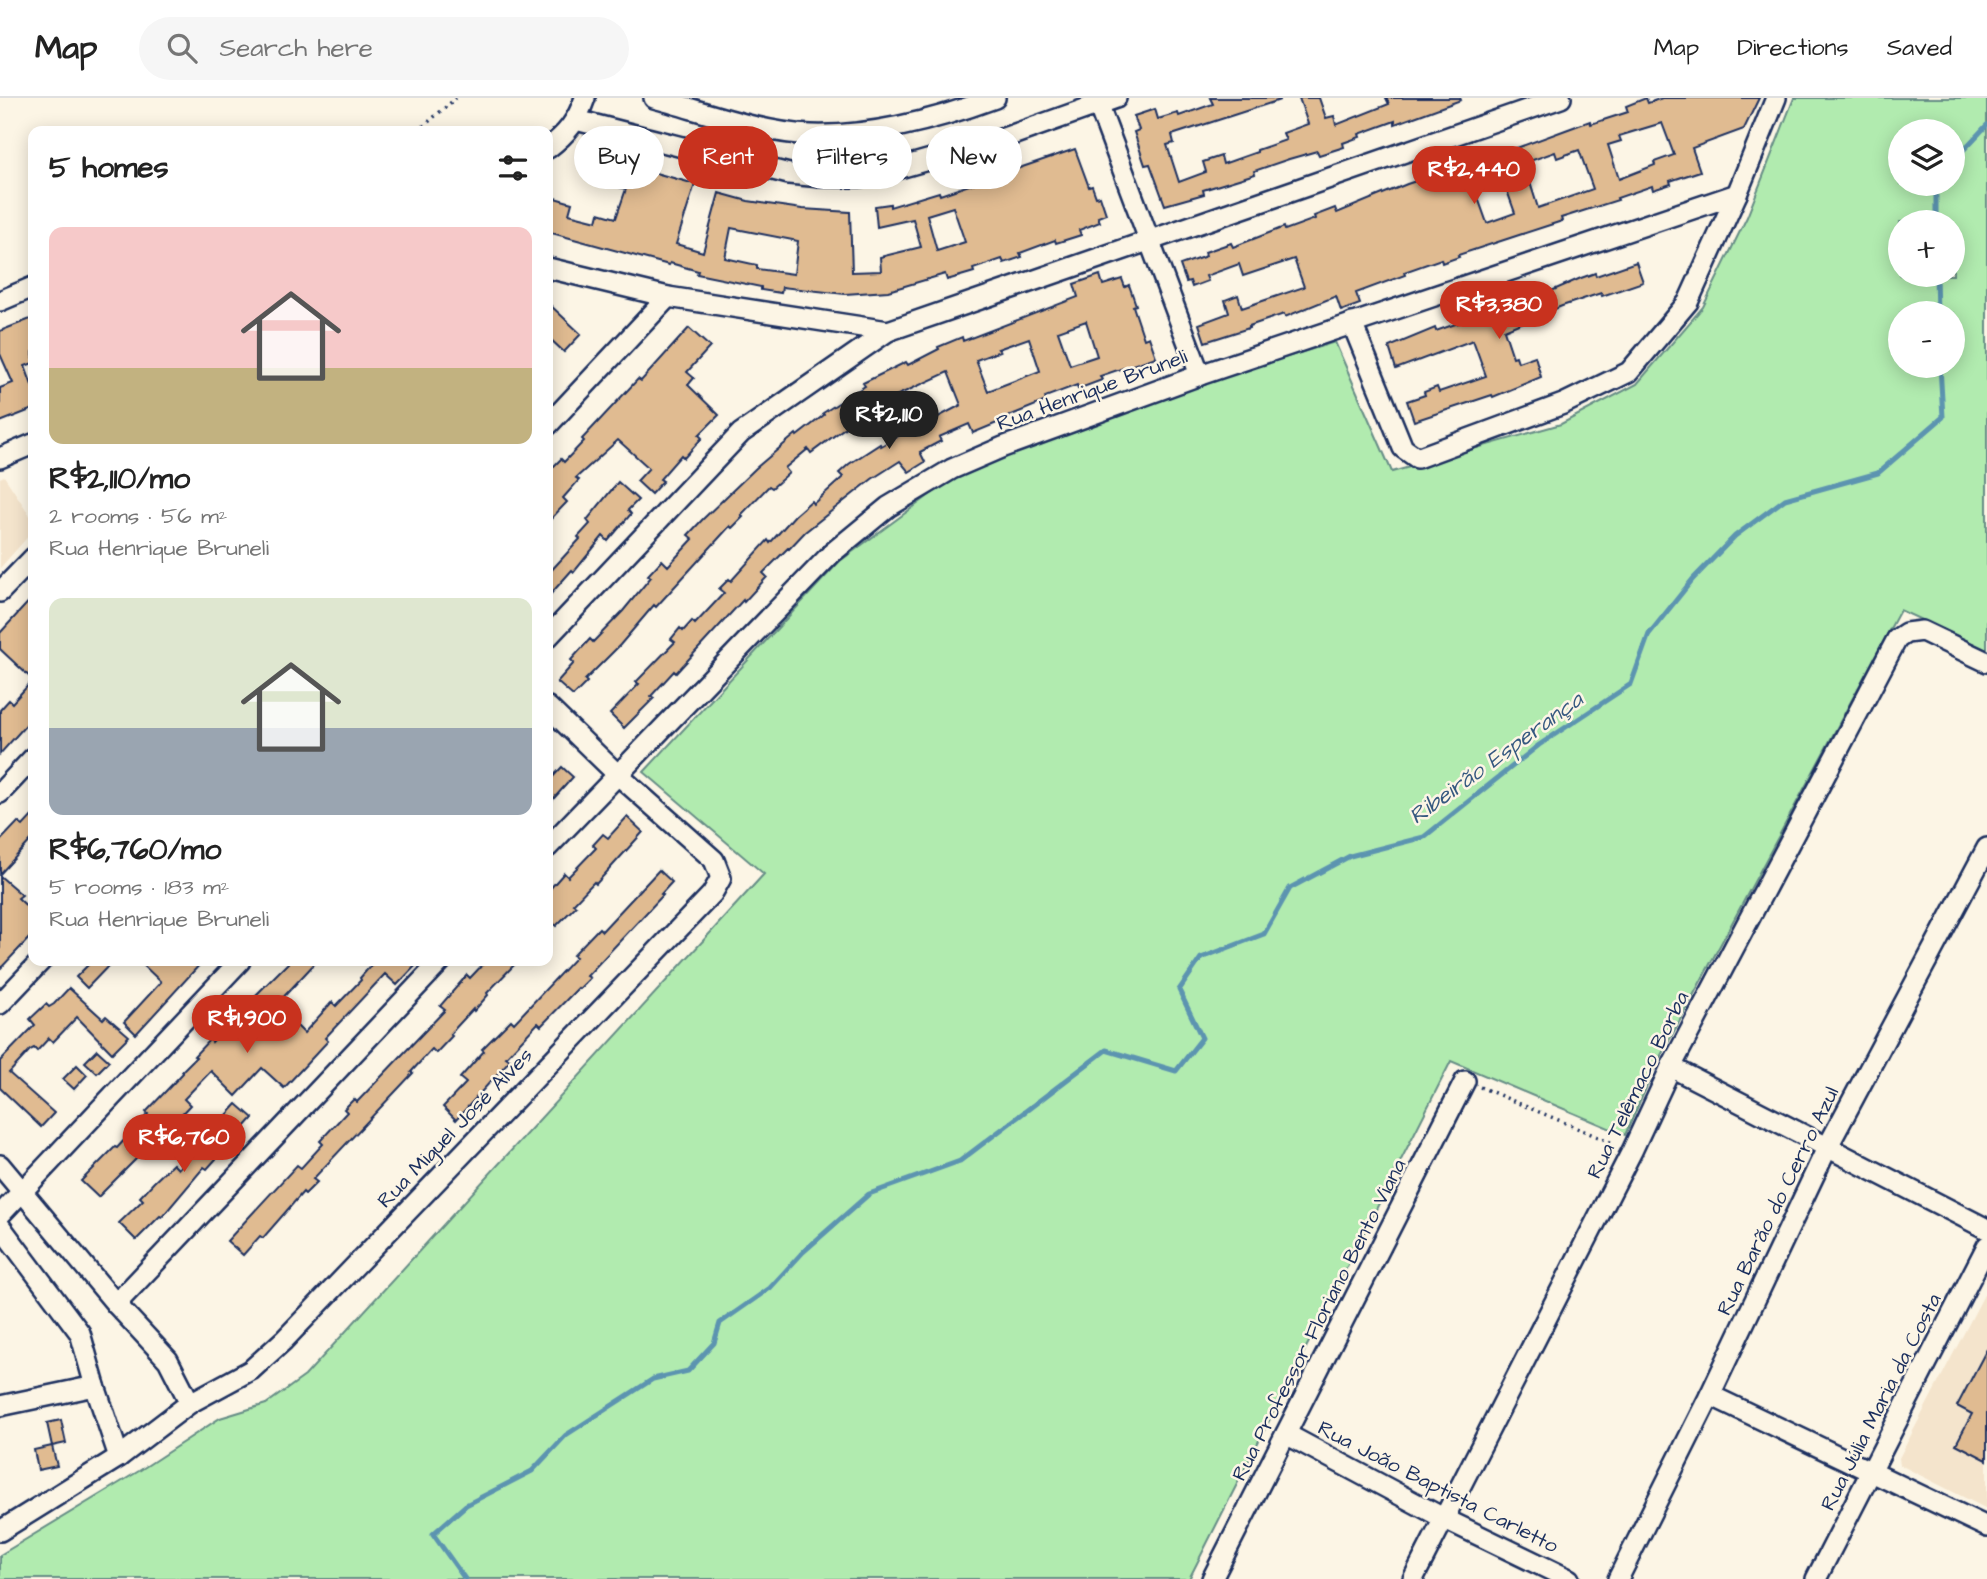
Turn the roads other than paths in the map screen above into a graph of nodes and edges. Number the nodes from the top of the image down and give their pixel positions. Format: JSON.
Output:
{"nodes":[{"id":1,"x":585,"y":98,"type":"edge"},
{"id":2,"x":654,"y":98,"type":"edge"},
{"id":3,"x":995,"y":98,"type":"edge"},
{"id":4,"x":1561,"y":98,"type":"edge"},
{"id":5,"x":1776,"y":98,"type":"edge"},
{"id":6,"x":1107,"y":101,"type":"edge"},
{"id":7,"x":576,"y":120,"type":"junction"},
{"id":8,"x":553,"y":144,"type":"edge"},
{"id":9,"x":1737,"y":194,"type":"junction"},
{"id":10,"x":1151,"y":239,"type":"junction"},
{"id":11,"x":553,"y":269,"type":"edge"},
{"id":12,"x":28,"y":289,"type":"edge"},
{"id":13,"x":668,"y":297,"type":"junction"},
{"id":14,"x":0,"y":300,"type":"edge"},
{"id":15,"x":1352,"y":323,"type":"junction"},
{"id":16,"x":888,"y":331,"type":"junction"},
{"id":17,"x":1200,"y":375,"type":"junction"},
{"id":18,"x":553,"y":420,"type":"edge"},
{"id":19,"x":28,"y":446,"type":"edge"},
{"id":20,"x":0,"y":458,"type":"edge"},
{"id":21,"x":28,"y":563,"type":"edge"},
{"id":22,"x":0,"y":592,"type":"edge"},
{"id":23,"x":553,"y":632,"type":"edge"},
{"id":24,"x":1987,"y":662,"type":"edge"},
{"id":25,"x":553,"y":712,"type":"edge"},
{"id":26,"x":28,"y":763,"type":"edge"},
{"id":27,"x":617,"y":774,"type":"junction"},
{"id":28,"x":0,"y":793,"type":"edge"},
{"id":29,"x":553,"y":842,"type":"edge"},
{"id":30,"x":1987,"y":848,"type":"edge"},
{"id":31,"x":36,"y":966,"type":"edge"},
{"id":32,"x":235,"y":966,"type":"edge"},
{"id":33,"x":436,"y":966,"type":"edge"},
{"id":34,"x":0,"y":1003,"type":"edge"},
{"id":35,"x":1671,"y":1067,"type":"junction"},
{"id":36,"x":1465,"y":1081,"type":"road end"},
{"id":37,"x":1827,"y":1148,"type":"junction"},
{"id":38,"x":0,"y":1165,"type":"edge"},
{"id":39,"x":23,"y":1190,"type":"junction"},
{"id":40,"x":0,"y":1215,"type":"edge"},
{"id":41,"x":0,"y":1226,"type":"edge"},
{"id":42,"x":1987,"y":1229,"type":"edge"},
{"id":43,"x":1987,"y":1246,"type":"edge"},
{"id":44,"x":116,"y":1304,"type":"junction"},
{"id":45,"x":95,"y":1386,"type":"junction"},
{"id":46,"x":1710,"y":1395,"type":"junction"},
{"id":47,"x":190,"y":1404,"type":"junction"},
{"id":48,"x":0,"y":1406,"type":"edge"},
{"id":49,"x":1286,"y":1434,"type":"junction"},
{"id":50,"x":119,"y":1457,"type":"junction"},
{"id":51,"x":1872,"y":1470,"type":"junction"},
{"id":52,"x":1445,"y":1519,"type":"junction"},
{"id":53,"x":1987,"y":1527,"type":"edge"},
{"id":54,"x":0,"y":1531,"type":"edge"},
{"id":55,"x":1212,"y":1579,"type":"edge"},
{"id":56,"x":1413,"y":1579,"type":"edge"},
{"id":57,"x":1569,"y":1579,"type":"edge"},
{"id":58,"x":1618,"y":1579,"type":"edge"},
{"id":59,"x":1816,"y":1579,"type":"edge"}],
"edges":[{"from":1,"to":7,"type":"street"},
{"from":2,"to":3,"type":"street"},
{"from":4,"to":10,"type":"street"},
{"from":5,"to":9,"type":"street"},
{"from":6,"to":7,"type":"street"},
{"from":6,"to":10,"type":"street"},
{"from":7,"to":8,"type":"street"},
{"from":9,"to":15,"type":"street","name":"Rua Henrique Bruneli"},
{"from":9,"to":15,"type":"street"},
{"from":10,"to":16,"type":"street"},
{"from":10,"to":17,"type":"street"},
{"from":11,"to":13,"type":"street"},
{"from":12,"to":14,"type":"street"},
{"from":13,"to":16,"type":"street"},
{"from":13,"to":18,"type":"street"},
{"from":15,"to":17,"type":"street","name":"Rua Henrique Bruneli"},
{"from":16,"to":23,"type":"street"},
{"from":17,"to":27,"type":"street","name":"Rua Henrique Bruneli"},
{"from":19,"to":20,"type":"street"},
{"from":21,"to":22,"type":"street"},
{"from":24,"to":35,"type":"street","name":"Rua Telêmaco Borba"},
{"from":25,"to":27,"type":"street"},
{"from":26,"to":28,"type":"street"},
{"from":27,"to":29,"type":"street","name":"Rua Henrique Bruneli"},
{"from":27,"to":47,"type":"street","name":"Rua Miguel José Alves"},
{"from":30,"to":37,"type":"street","name":"Rua Barão do Cerro Azul"},
{"from":31,"to":34,"type":"street"},
{"from":32,"to":39,"type":"street"},
{"from":33,"to":44,"type":"street"},
{"from":35,"to":37,"type":"street"},
{"from":35,"to":52,"type":"street","name":"Rua Telêmaco Borba"},
{"from":36,"to":49,"type":"street","name":"Rua Professor Floriano Bento Viana"},
{"from":37,"to":42,"type":"street"},
{"from":37,"to":46,"type":"street","name":"Rua Barão do Cerro Azul"},
{"from":38,"to":39,"type":"street"},
{"from":39,"to":40,"type":"street"},
{"from":39,"to":44,"type":"street"},
{"from":41,"to":45,"type":"street"},
{"from":43,"to":51,"type":"street","name":"Rua Júlia Maria da Costa"},
{"from":44,"to":47,"type":"street"},
{"from":45,"to":48,"type":"street"},
{"from":45,"to":50,"type":"street"},
{"from":46,"to":51,"type":"street"},
{"from":46,"to":58,"type":"street","name":"Rua Barão do Cerro Azul"},
{"from":47,"to":50,"type":"street"},
{"from":49,"to":52,"type":"street","name":"Rua João Baptista Carletto"},
{"from":49,"to":55,"type":"street","name":"Rua Professor Floriano Bento Viana"},
{"from":50,"to":54,"type":"street"},
{"from":51,"to":53,"type":"street"},
{"from":51,"to":59,"type":"street","name":"Rua Júlia Maria da Costa"},
{"from":52,"to":56,"type":"street","name":"Rua Telêmaco Borba"},
{"from":52,"to":57,"type":"street","name":"Rua João Baptista Carletto"}]}
